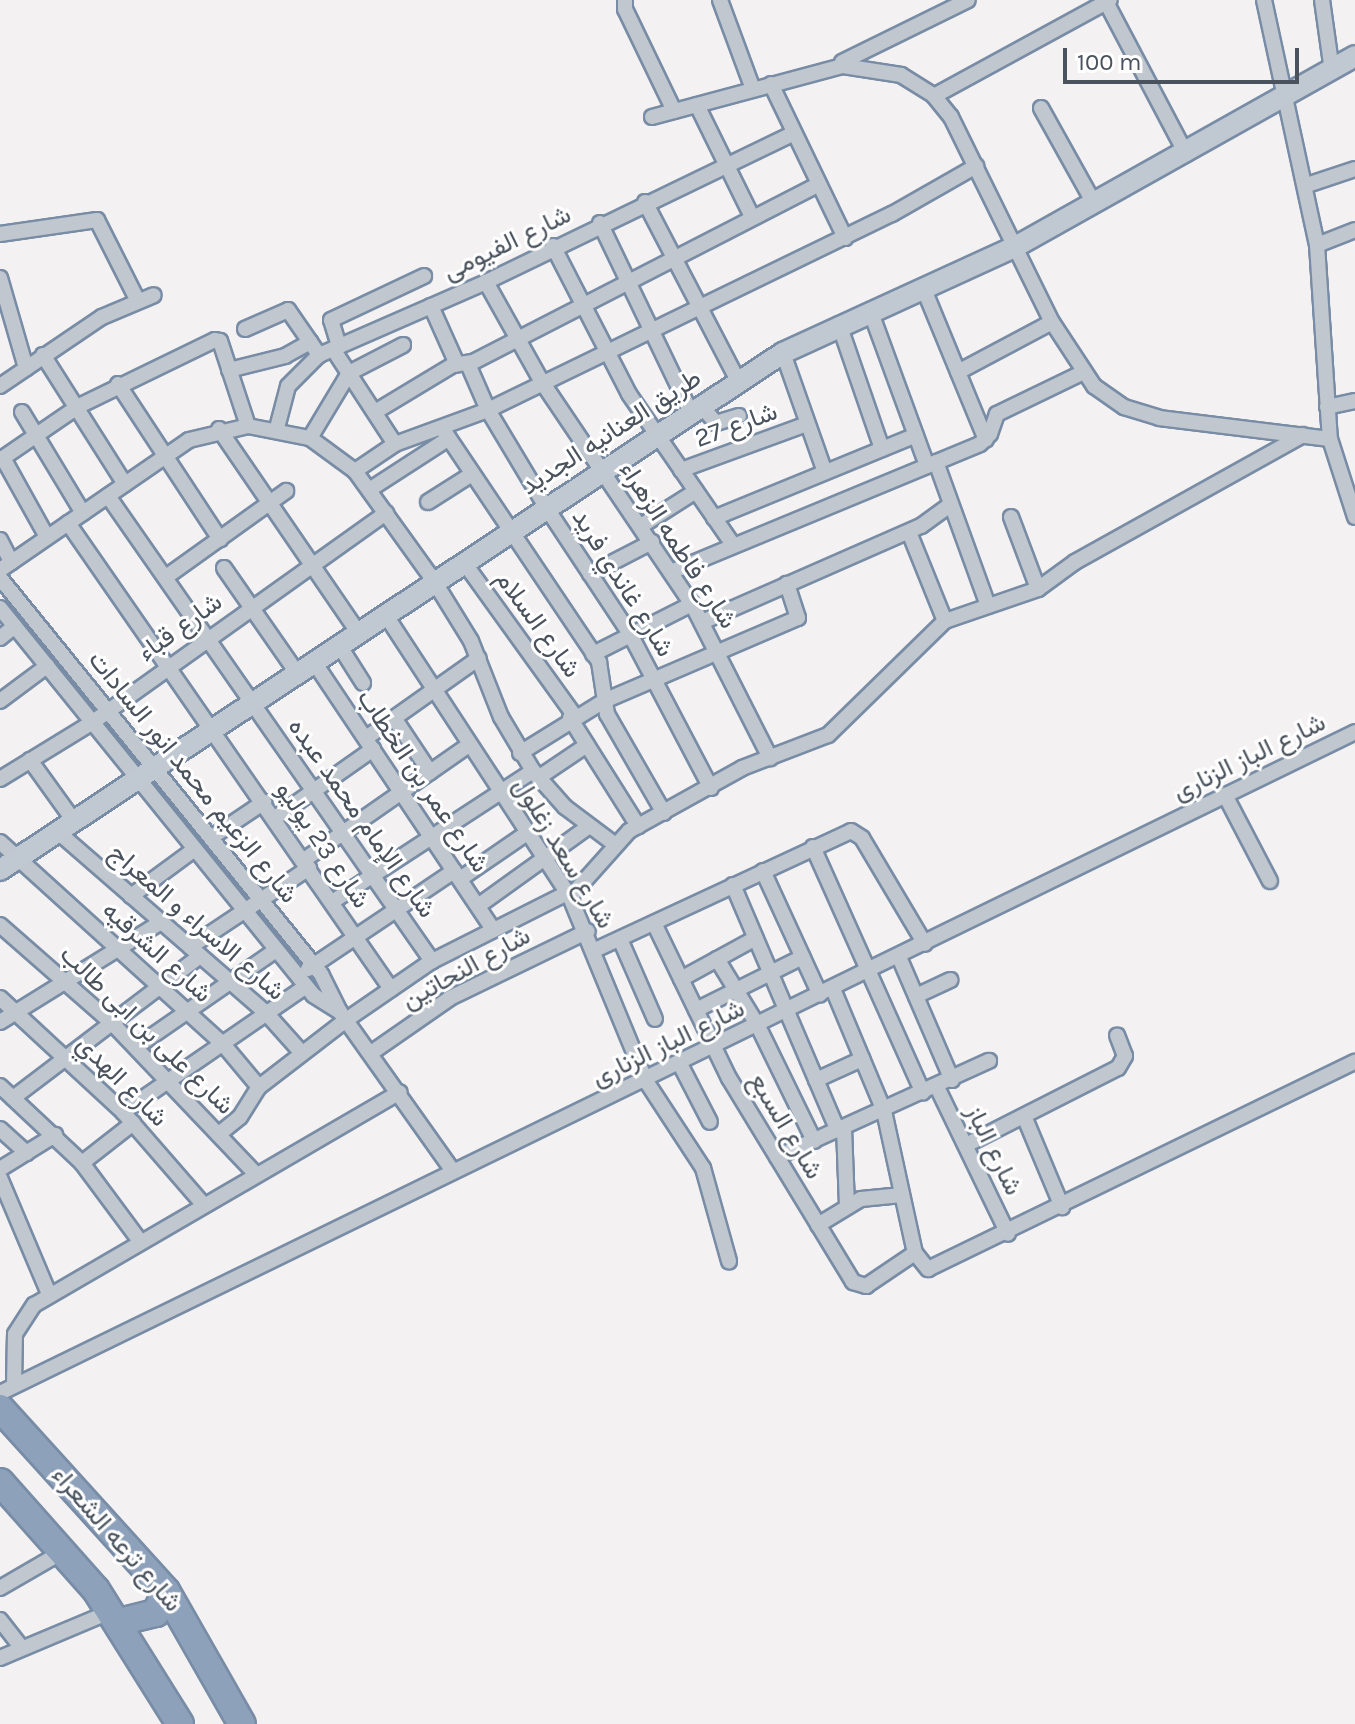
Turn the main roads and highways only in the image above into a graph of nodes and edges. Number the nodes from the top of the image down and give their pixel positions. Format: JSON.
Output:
{"nodes":[{"id":1,"x":0,"y":1408,"type":"edge"},
{"id":2,"x":2,"y":1487,"type":"edge"},
{"id":3,"x":166,"y":1591,"type":"junction"},
{"id":4,"x":116,"y":1616,"type":"junction"},
{"id":5,"x":180,"y":1724,"type":"edge"},
{"id":6,"x":242,"y":1724,"type":"edge"}],
"edges":[{"from":1,"to":3,"type":"highway","name":"شارع ترعه الشعراء"},
{"from":2,"to":4,"type":"highway","name":"شارع ترعه الشعراء"},
{"from":3,"to":4,"type":"highway"},
{"from":3,"to":6,"type":"highway","name":"شارع ترعه الشعراء"},
{"from":4,"to":5,"type":"highway","name":"شارع ترعه الشعراء"}]}
